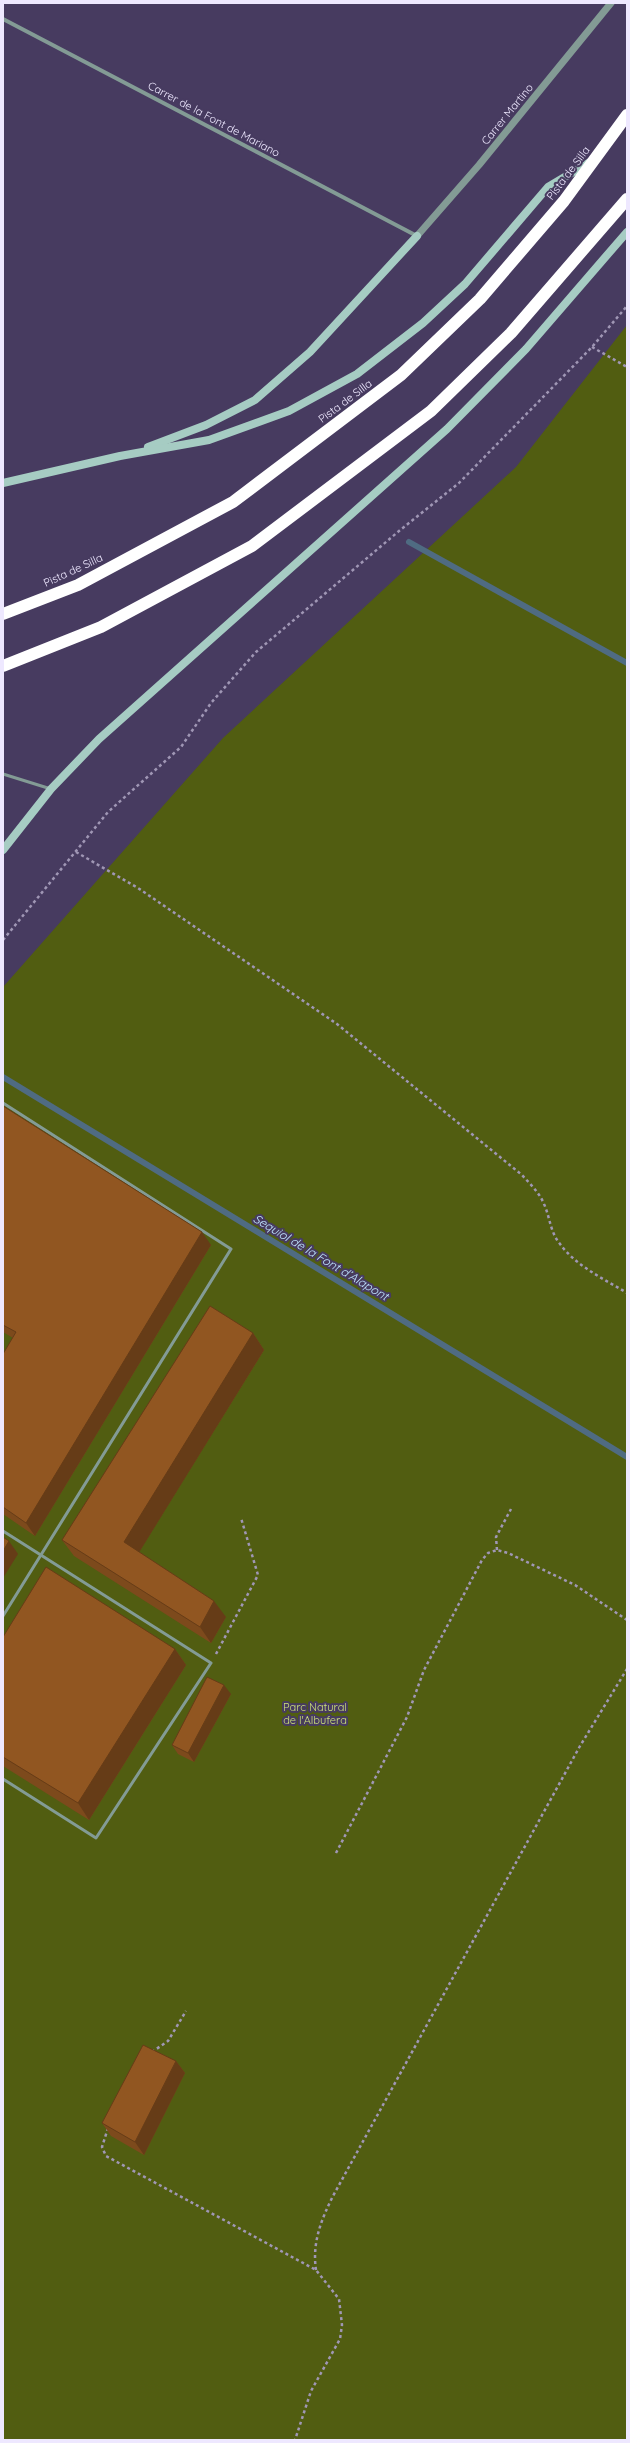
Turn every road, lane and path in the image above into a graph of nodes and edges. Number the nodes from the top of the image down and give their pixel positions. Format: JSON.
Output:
{"nodes":[{"id":1,"x":611,"y":3,"type":"edge"},
{"id":2,"x":3,"y":19,"type":"edge"},
{"id":3,"x":627,"y":115,"type":"edge"},
{"id":4,"x":597,"y":157,"type":"junction"},
{"id":5,"x":627,"y":199,"type":"edge"},
{"id":6,"x":627,"y":232,"type":"edge"},
{"id":7,"x":417,"y":236,"type":"junction"},
{"id":8,"x":627,"y":306,"type":"edge"},
{"id":9,"x":592,"y":347,"type":"junction"},
{"id":10,"x":627,"y":367,"type":"edge"},
{"id":11,"x":120,"y":456,"type":"junction"},
{"id":12,"x":3,"y":483,"type":"edge"},
{"id":13,"x":3,"y":614,"type":"edge"},
{"id":14,"x":3,"y":666,"type":"edge"},
{"id":15,"x":3,"y":774,"type":"edge"},
{"id":16,"x":51,"y":789,"type":"junction"},
{"id":17,"x":3,"y":850,"type":"edge"},
{"id":18,"x":76,"y":852,"type":"junction"},
{"id":19,"x":3,"y":940,"type":"edge"},
{"id":20,"x":3,"y":1103,"type":"edge"},
{"id":21,"x":627,"y":1293,"type":"edge"},
{"id":22,"x":511,"y":1509,"type":"dead end"},
{"id":23,"x":241,"y":1518,"type":"dead end"},
{"id":24,"x":3,"y":1531,"type":"edge"},
{"id":25,"x":497,"y":1550,"type":"junction"},
{"id":26,"x":41,"y":1555,"type":"junction"},
{"id":27,"x":3,"y":1616,"type":"edge"},
{"id":28,"x":627,"y":1620,"type":"edge"},
{"id":29,"x":212,"y":1663,"type":"junction"},
{"id":30,"x":627,"y":1669,"type":"edge"},
{"id":31,"x":3,"y":1779,"type":"edge"},
{"id":32,"x":336,"y":1852,"type":"dead end"},
{"id":33,"x":186,"y":2011,"type":"dead end"},
{"id":34,"x":148,"y":2055,"type":"edge"},
{"id":35,"x":112,"y":2121,"type":"edge"},
{"id":36,"x":316,"y":2270,"type":"junction"},
{"id":37,"x":295,"y":2440,"type":"edge"}],
"edges":[{"from":1,"to":7,"type":"street","name":"Carrer Martino"},
{"from":2,"to":7,"type":"street","name":"Carrer de la Font de Mariano"},
{"from":3,"to":4,"type":"highway","name":"Pista de Silla"},
{"from":4,"to":11,"type":"main road"},
{"from":4,"to":13,"type":"highway","name":"Pista de Silla"},
{"from":5,"to":14,"type":"highway"},
{"from":6,"to":16,"type":"main road"},
{"from":7,"to":11,"type":"main road"},
{"from":8,"to":9,"type":"path"},
{"from":9,"to":10,"type":"path"},
{"from":9,"to":18,"type":"path"},
{"from":11,"to":12,"type":"main road"},
{"from":15,"to":16,"type":"lane"},
{"from":16,"to":17,"type":"main road"},
{"from":18,"to":19,"type":"path"},
{"from":18,"to":21,"type":"path"},
{"from":20,"to":26,"type":"lane"},
{"from":22,"to":25,"type":"path"},
{"from":23,"to":29,"type":"path"},
{"from":24,"to":26,"type":"lane"},
{"from":25,"to":28,"type":"path"},
{"from":25,"to":32,"type":"path"},
{"from":26,"to":27,"type":"lane"},
{"from":26,"to":29,"type":"lane"},
{"from":29,"to":31,"type":"lane"},
{"from":30,"to":36,"type":"path"},
{"from":33,"to":34,"type":"path"},
{"from":35,"to":36,"type":"path"},
{"from":36,"to":37,"type":"path"}]}
